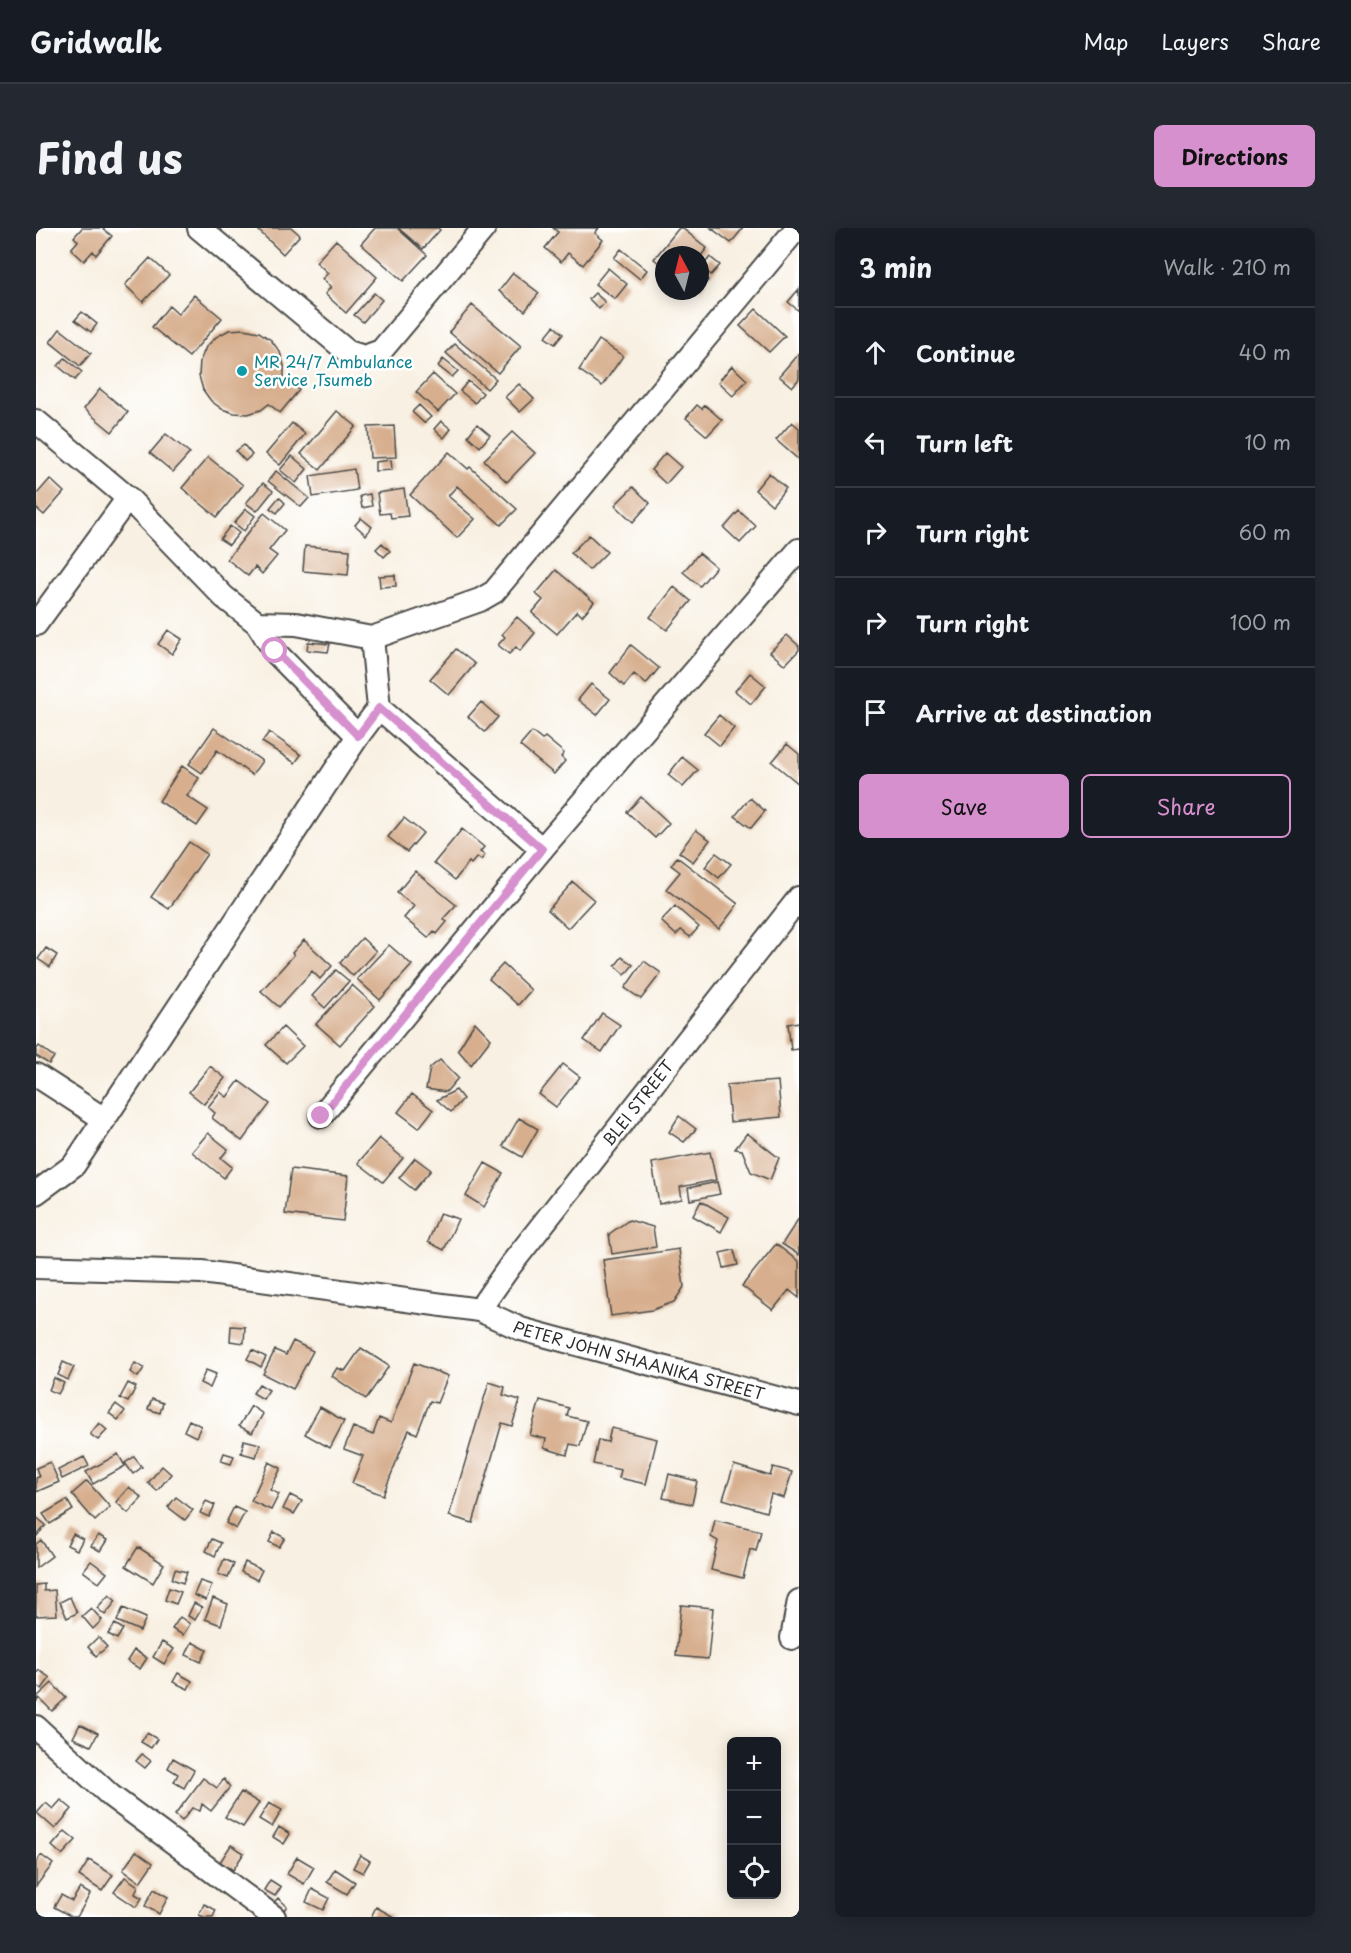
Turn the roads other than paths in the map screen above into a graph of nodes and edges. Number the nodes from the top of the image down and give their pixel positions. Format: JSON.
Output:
{"nodes":[{"id":1,"x":484,"y":228,"type":"edge"},
{"id":2,"x":796,"y":228,"type":"edge"},
{"id":3,"x":210,"y":232,"type":"edge"},
{"id":4,"x":36,"y":421,"type":"edge"},
{"id":5,"x":128,"y":498,"type":"junction"},
{"id":6,"x":799,"y":550,"type":"edge"},
{"id":7,"x":257,"y":623,"type":"junction"},
{"id":8,"x":36,"y":624,"type":"edge"},
{"id":9,"x":372,"y":639,"type":"junction"},
{"id":10,"x":379,"y":708,"type":"junction"},
{"id":11,"x":358,"y":736,"type":"junction"},
{"id":12,"x":542,"y":849,"type":"junction"},
{"id":13,"x":799,"y":898,"type":"edge"},
{"id":14,"x":36,"y":1075,"type":"edge"},
{"id":15,"x":321,"y":1116,"type":"dead end"},
{"id":16,"x":104,"y":1119,"type":"junction"},
{"id":17,"x":36,"y":1193,"type":"edge"},
{"id":18,"x":36,"y":1267,"type":"edge"},
{"id":19,"x":479,"y":1310,"type":"junction"},
{"id":20,"x":799,"y":1404,"type":"edge"},
{"id":21,"x":799,"y":1600,"type":"edge"},
{"id":22,"x":792,"y":1638,"type":"dead end"},
{"id":23,"x":36,"y":1727,"type":"edge"},
{"id":24,"x":274,"y":1917,"type":"edge"}],
"edges":[{"from":1,"to":3,"type":"street"},
{"from":2,"to":9,"type":"street"},
{"from":4,"to":5,"type":"street"},
{"from":5,"to":7,"type":"street"},
{"from":5,"to":8,"type":"street"},
{"from":6,"to":12,"type":"street"},
{"from":7,"to":9,"type":"street"},
{"from":7,"to":11,"type":"street"},
{"from":9,"to":10,"type":"street"},
{"from":10,"to":11,"type":"street"},
{"from":10,"to":12,"type":"street"},
{"from":11,"to":16,"type":"street"},
{"from":12,"to":15,"type":"street"},
{"from":13,"to":19,"type":"street","name":"BLEI STREET"},
{"from":14,"to":16,"type":"street"},
{"from":16,"to":17,"type":"street"},
{"from":18,"to":19,"type":"street","name":"PETER JOHN SHAANIKA STREET"},
{"from":19,"to":20,"type":"street","name":"PETER JOHN SHAANIKA STREET"},
{"from":21,"to":22,"type":"street"},
{"from":23,"to":24,"type":"street"}]}
